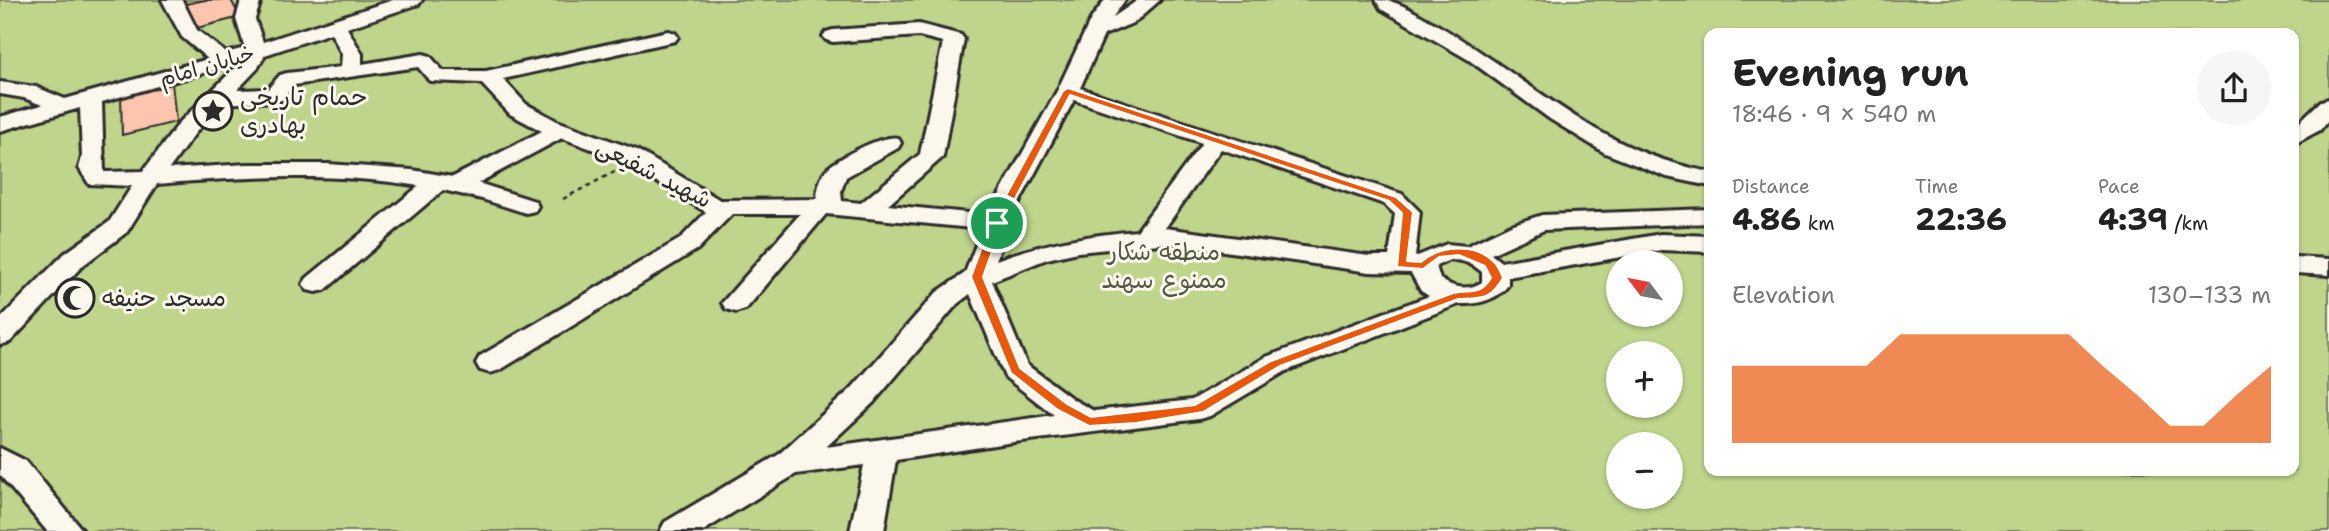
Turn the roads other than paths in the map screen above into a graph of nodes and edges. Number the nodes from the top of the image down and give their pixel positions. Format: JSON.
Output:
{"nodes":[{"id":1,"x":172,"y":0,"type":"edge"},
{"id":2,"x":251,"y":0,"type":"edge"},
{"id":3,"x":412,"y":0,"type":"edge"},
{"id":4,"x":1115,"y":0,"type":"edge"},
{"id":5,"x":1150,"y":0,"type":"edge"},
{"id":6,"x":1386,"y":0,"type":"edge"},
{"id":7,"x":336,"y":25,"type":"junction"},
{"id":8,"x":1097,"y":31,"type":"junction"},
{"id":9,"x":833,"y":36,"type":"dead end"},
{"id":10,"x":668,"y":37,"type":"dead end"},
{"id":11,"x":257,"y":51,"type":"junction"},
{"id":12,"x":223,"y":61,"type":"junction"},
{"id":13,"x":351,"y":72,"type":"junction"},
{"id":14,"x":486,"y":77,"type":"junction"},
{"id":15,"x":0,"y":88,"type":"edge"},
{"id":16,"x":1068,"y":91,"type":"junction"},
{"id":17,"x":217,"y":98,"type":"junction"},
{"id":18,"x":91,"y":99,"type":"junction"},
{"id":19,"x":64,"y":106,"type":"junction"},
{"id":20,"x":2329,"y":106,"type":"edge"},
{"id":21,"x":0,"y":124,"type":"edge"},
{"id":22,"x":561,"y":130,"type":"junction"},
{"id":23,"x":2299,"y":134,"type":"edge"},
{"id":24,"x":1215,"y":141,"type":"junction"},
{"id":25,"x":890,"y":143,"type":"dead end"},
{"id":26,"x":151,"y":176,"type":"junction"},
{"id":27,"x":1704,"y":178,"type":"edge"},
{"id":28,"x":445,"y":184,"type":"junction"},
{"id":29,"x":526,"y":206,"type":"dead end"},
{"id":30,"x":726,"y":206,"type":"junction"},
{"id":31,"x":825,"y":207,"type":"junction"},
{"id":32,"x":866,"y":211,"type":"junction"},
{"id":33,"x":1704,"y":216,"type":"edge"},
{"id":34,"x":997,"y":223,"type":"junction"},
{"id":35,"x":1146,"y":236,"type":"junction"},
{"id":36,"x":1704,"y":244,"type":"edge"},
{"id":37,"x":1471,"y":254,"type":"junction"},
{"id":38,"x":1412,"y":265,"type":"junction"},
{"id":39,"x":2299,"y":265,"type":"edge"},
{"id":40,"x":2329,"y":267,"type":"edge"},
{"id":41,"x":1495,"y":271,"type":"junction"},
{"id":42,"x":977,"y":277,"type":"junction"},
{"id":43,"x":316,"y":284,"type":"dead end"},
{"id":44,"x":1457,"y":295,"type":"junction"},
{"id":45,"x":736,"y":303,"type":"dead end"},
{"id":46,"x":0,"y":336,"type":"edge"},
{"id":47,"x":490,"y":363,"type":"dead end"},
{"id":48,"x":1089,"y":422,"type":"junction"},
{"id":49,"x":882,"y":453,"type":"junction"},
{"id":50,"x":0,"y":459,"type":"edge"},
{"id":51,"x":789,"y":463,"type":"junction"},
{"id":52,"x":66,"y":531,"type":"edge"},
{"id":53,"x":677,"y":531,"type":"edge"},
{"id":54,"x":867,"y":531,"type":"edge"}],
"edges":[{"from":1,"to":12,"type":"street"},
{"from":2,"to":11,"type":"street"},
{"from":3,"to":7,"type":"street","name":"خیابان امام"},
{"from":4,"to":8,"type":"street"},
{"from":5,"to":8,"type":"street"},
{"from":6,"to":27,"type":"street"},
{"from":7,"to":11,"type":"street","name":"خیابان امام"},
{"from":7,"to":13,"type":"street"},
{"from":8,"to":16,"type":"street"},
{"from":9,"to":32,"type":"street"},
{"from":10,"to":14,"type":"street"},
{"from":11,"to":12,"type":"street","name":"خیابان امام"},
{"from":11,"to":17,"type":"street"},
{"from":12,"to":18,"type":"street","name":"خیابان امام"},
{"from":13,"to":14,"type":"street"},
{"from":13,"to":17,"type":"street"},
{"from":14,"to":22,"type":"street","name":"شهید شفیعی"},
{"from":15,"to":19,"type":"street"},
{"from":16,"to":24,"type":"street"},
{"from":16,"to":34,"type":"street"},
{"from":17,"to":26,"type":"street"},
{"from":18,"to":19,"type":"street","name":"خیابان امام"},
{"from":18,"to":26,"type":"street"},
{"from":19,"to":21,"type":"street","name":"خیابان امام"},
{"from":20,"to":23,"type":"street"},
{"from":22,"to":28,"type":"street"},
{"from":22,"to":30,"type":"street","name":"شهید شفیعی"},
{"from":24,"to":35,"type":"street"},
{"from":24,"to":38,"type":"street"},
{"from":25,"to":31,"type":"street"},
{"from":26,"to":28,"type":"street"},
{"from":26,"to":46,"type":"street"},
{"from":28,"to":29,"type":"street"},
{"from":28,"to":43,"type":"street"},
{"from":30,"to":31,"type":"street","name":"شهید شفیعی"},
{"from":30,"to":47,"type":"street"},
{"from":31,"to":32,"type":"street","name":"شهید شفیعی"},
{"from":31,"to":45,"type":"street"},
{"from":32,"to":34,"type":"street","name":"شهید شفیعی"},
{"from":33,"to":37,"type":"street"},
{"from":34,"to":42,"type":"street"},
{"from":35,"to":38,"type":"street"},
{"from":35,"to":42,"type":"street"},
{"from":36,"to":41,"type":"street"},
{"from":37,"to":38,"type":"street"},
{"from":37,"to":41,"type":"street"},
{"from":38,"to":44,"type":"street"},
{"from":39,"to":40,"type":"street"},
{"from":41,"to":44,"type":"street"},
{"from":42,"to":48,"type":"street"},
{"from":42,"to":51,"type":"street"},
{"from":44,"to":48,"type":"street"},
{"from":48,"to":49,"type":"street"},
{"from":49,"to":51,"type":"street"},
{"from":49,"to":54,"type":"street"},
{"from":50,"to":52,"type":"street"},
{"from":51,"to":53,"type":"street"}]}
